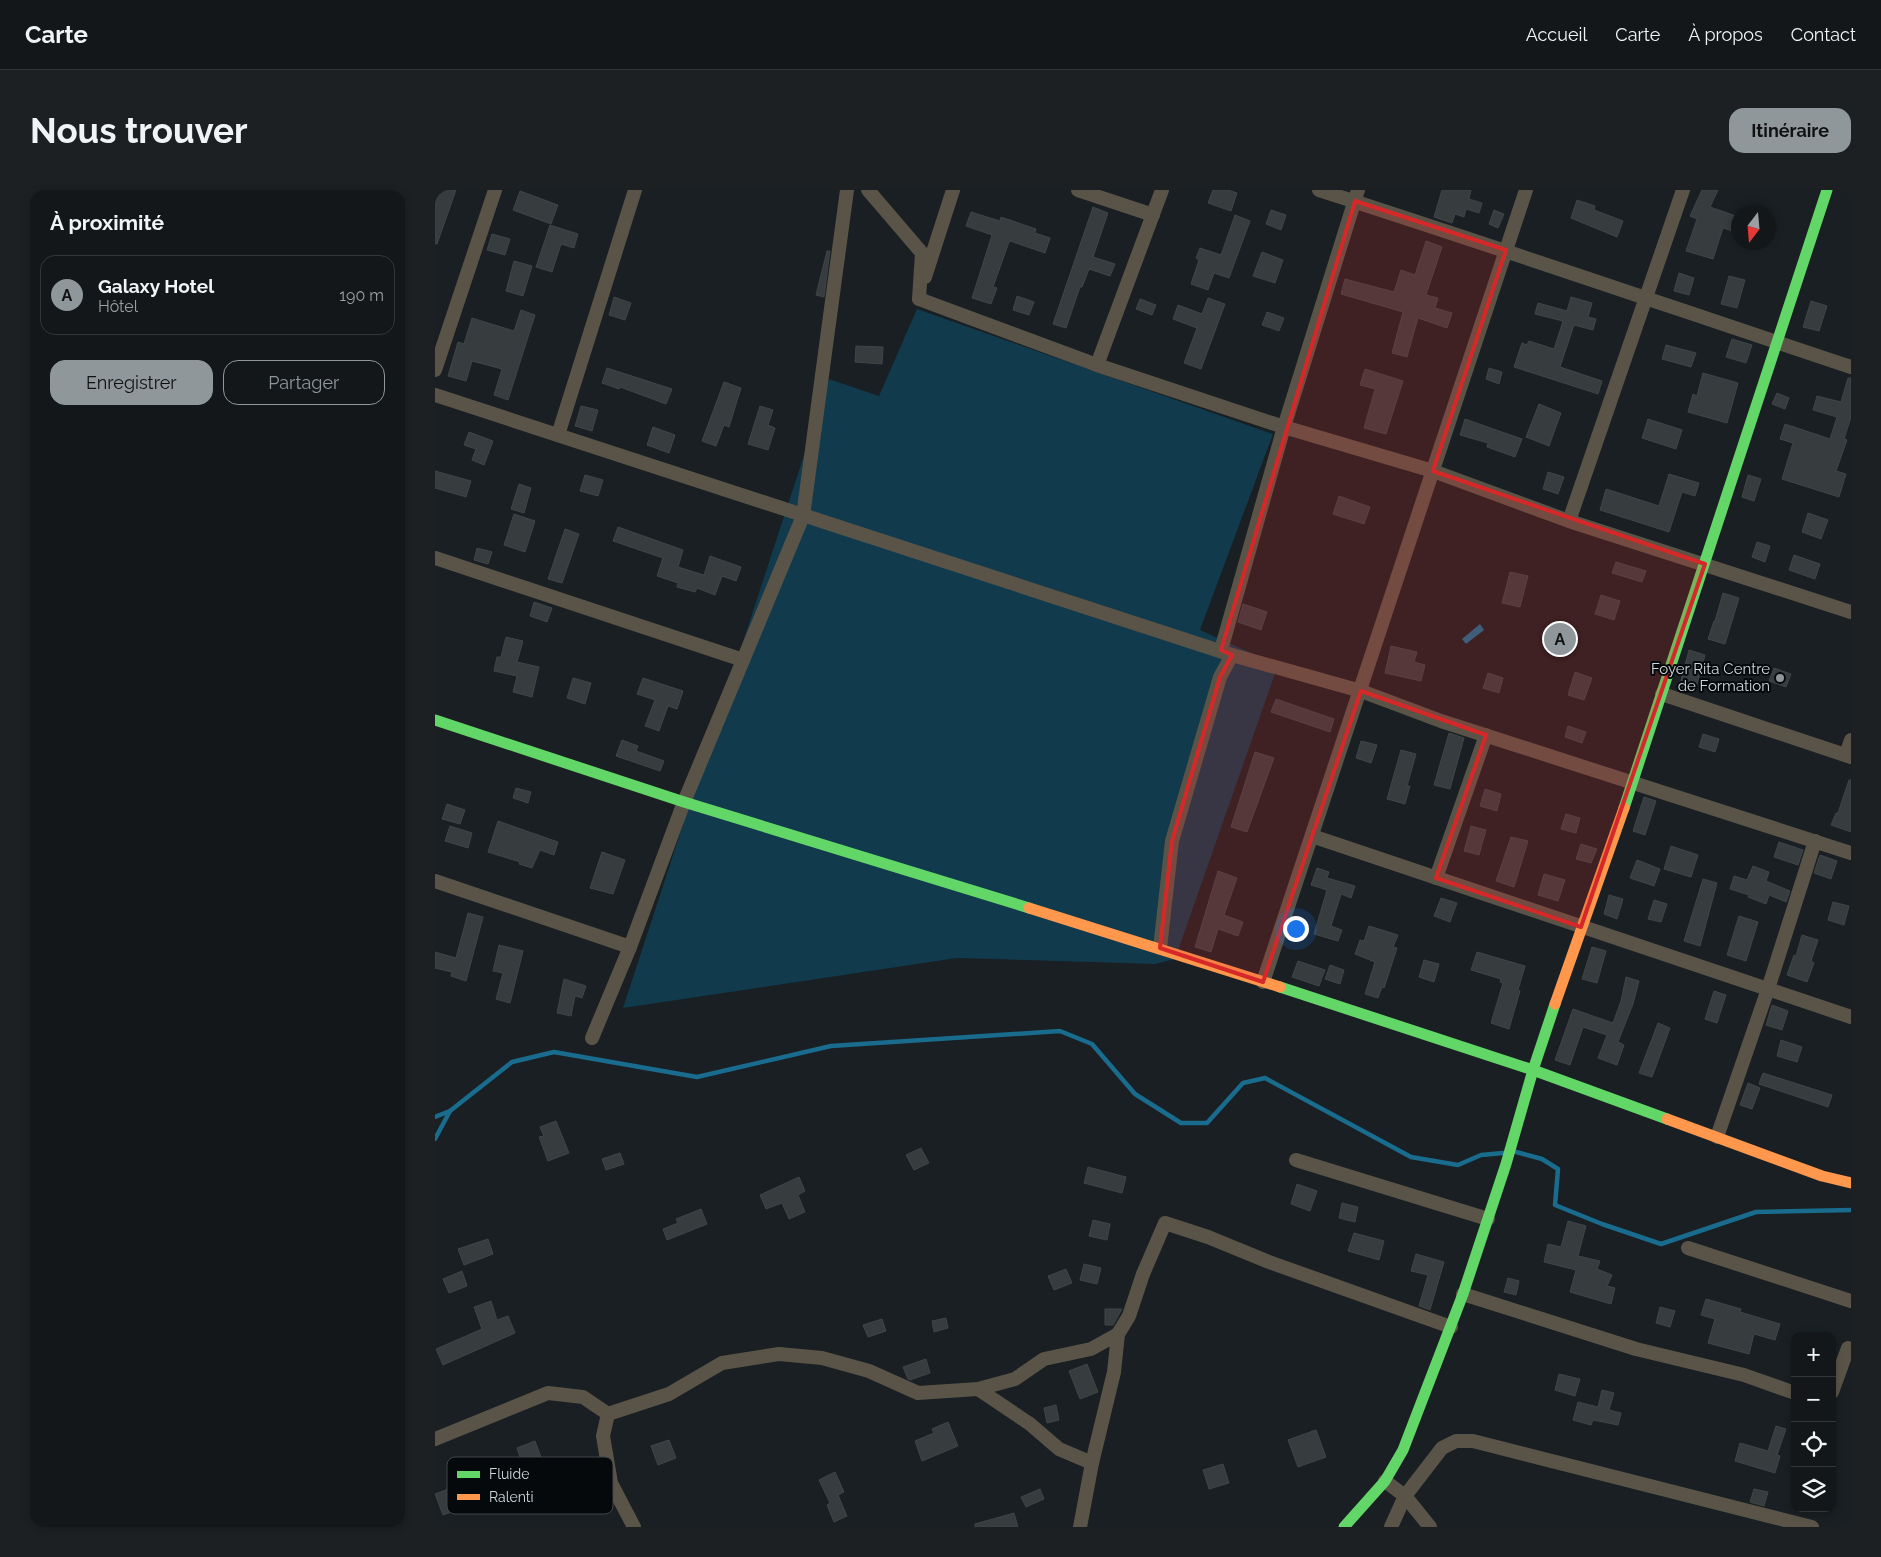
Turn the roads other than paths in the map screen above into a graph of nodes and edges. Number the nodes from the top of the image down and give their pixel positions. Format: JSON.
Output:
{"nodes":[{"id":1,"x":495,"y":190,"type":"edge"},
{"id":2,"x":635,"y":190,"type":"edge"},
{"id":3,"x":847,"y":190,"type":"edge"},
{"id":4,"x":869,"y":190,"type":"edge"},
{"id":5,"x":953,"y":190,"type":"edge"},
{"id":6,"x":1078,"y":190,"type":"edge"},
{"id":7,"x":1162,"y":190,"type":"edge"},
{"id":8,"x":1319,"y":190,"type":"edge"},
{"id":9,"x":1526,"y":190,"type":"edge"},
{"id":10,"x":1683,"y":190,"type":"edge"},
{"id":11,"x":1827,"y":190,"type":"edge"},
{"id":12,"x":1356,"y":196,"type":"edge"},
{"id":13,"x":1153,"y":215,"type":"junction"},
{"id":14,"x":1506,"y":250,"type":"junction"},
{"id":15,"x":919,"y":299,"type":"junction"},
{"id":16,"x":1647,"y":300,"type":"junction"},
{"id":17,"x":1777,"y":342,"type":"junction"},
{"id":18,"x":1097,"y":365,"type":"junction"},
{"id":19,"x":1851,"y":367,"type":"edge"},
{"id":20,"x":435,"y":370,"type":"edge"},
{"id":21,"x":435,"y":394,"type":"edge"},
{"id":22,"x":1285,"y":427,"type":"junction"},
{"id":23,"x":557,"y":435,"type":"junction"},
{"id":24,"x":1433,"y":471,"type":"junction"},
{"id":25,"x":803,"y":516,"type":"junction"},
{"id":26,"x":1569,"y":521,"type":"junction"},
{"id":27,"x":435,"y":558,"type":"edge"},
{"id":28,"x":1705,"y":564,"type":"junction"},
{"id":29,"x":1851,"y":612,"type":"edge"},
{"id":30,"x":1226,"y":652,"type":"junction"},
{"id":31,"x":743,"y":660,"type":"junction"},
{"id":32,"x":1361,"y":691,"type":"junction"},
{"id":33,"x":1662,"y":694,"type":"junction"},
{"id":34,"x":435,"y":720,"type":"edge"},
{"id":35,"x":1486,"y":735,"type":"junction"},
{"id":36,"x":1851,"y":740,"type":"edge"},
{"id":37,"x":1848,"y":756,"type":"edge"},
{"id":38,"x":1633,"y":783,"type":"junction"},
{"id":39,"x":684,"y":802,"type":"junction"},
{"id":40,"x":1312,"y":836,"type":"junction"},
{"id":41,"x":1815,"y":841,"type":"junction"},
{"id":42,"x":1851,"y":852,"type":"edge"},
{"id":43,"x":1436,"y":878,"type":"junction"},
{"id":44,"x":435,"y":881,"type":"edge"},
{"id":45,"x":1581,"y":927,"type":"junction"},
{"id":46,"x":630,"y":946,"type":"junction"},
{"id":47,"x":1160,"y":948,"type":"junction"},
{"id":48,"x":1263,"y":982,"type":"junction"},
{"id":49,"x":1768,"y":990,"type":"junction"},
{"id":50,"x":1851,"y":1017,"type":"edge"},
{"id":51,"x":592,"y":1038,"type":"dead end"},
{"id":52,"x":1533,"y":1070,"type":"junction"},
{"id":53,"x":1717,"y":1137,"type":"junction"},
{"id":54,"x":1296,"y":1160,"type":"dead end"},
{"id":55,"x":1851,"y":1183,"type":"edge"},
{"id":56,"x":1488,"y":1219,"type":"junction"},
{"id":57,"x":1688,"y":1248,"type":"dead end"},
{"id":58,"x":1463,"y":1294,"type":"junction"},
{"id":59,"x":1851,"y":1301,"type":"edge"},
{"id":60,"x":1451,"y":1327,"type":"junction"},
{"id":61,"x":1118,"y":1334,"type":"junction"},
{"id":62,"x":1850,"y":1345,"type":"edge"},
{"id":63,"x":1836,"y":1382,"type":"edge"},
{"id":64,"x":978,"y":1389,"type":"junction"},
{"id":65,"x":1791,"y":1392,"type":"edge"},
{"id":66,"x":608,"y":1414,"type":"junction"},
{"id":67,"x":435,"y":1439,"type":"edge"},
{"id":68,"x":607,"y":1457,"type":"edge"},
{"id":69,"x":1091,"y":1463,"type":"junction"},
{"id":70,"x":1385,"y":1481,"type":"junction"},
{"id":71,"x":613,"y":1487,"type":"edge"},
{"id":72,"x":1405,"y":1496,"type":"junction"},
{"id":73,"x":1792,"y":1519,"type":"edge"},
{"id":74,"x":633,"y":1527,"type":"edge"},
{"id":75,"x":1079,"y":1527,"type":"edge"},
{"id":76,"x":1344,"y":1527,"type":"edge"},
{"id":77,"x":1391,"y":1527,"type":"edge"},
{"id":78,"x":1430,"y":1527,"type":"edge"},
{"id":79,"x":1812,"y":1527,"type":"edge"}],
"edges":[{"from":1,"to":20,"type":"street"},
{"from":2,"to":23,"type":"street"},
{"from":3,"to":25,"type":"street"},
{"from":4,"to":15,"type":"street"},
{"from":5,"to":15,"type":"street"},
{"from":6,"to":13,"type":"street"},
{"from":7,"to":13,"type":"street"},
{"from":8,"to":12,"type":"street"},
{"from":9,"to":14,"type":"street"},
{"from":10,"to":16,"type":"street"},
{"from":11,"to":17,"type":"street"},
{"from":12,"to":14,"type":"street"},
{"from":12,"to":22,"type":"street"},
{"from":13,"to":18,"type":"street"},
{"from":14,"to":16,"type":"street"},
{"from":14,"to":24,"type":"street"},
{"from":15,"to":18,"type":"street"},
{"from":16,"to":17,"type":"street"},
{"from":16,"to":26,"type":"street"},
{"from":17,"to":19,"type":"street"},
{"from":17,"to":28,"type":"street"},
{"from":18,"to":22,"type":"street"},
{"from":21,"to":23,"type":"street"},
{"from":22,"to":24,"type":"street"},
{"from":22,"to":30,"type":"street"},
{"from":23,"to":25,"type":"street"},
{"from":24,"to":26,"type":"street"},
{"from":24,"to":32,"type":"street"},
{"from":25,"to":30,"type":"street"},
{"from":25,"to":31,"type":"street"},
{"from":26,"to":28,"type":"street"},
{"from":27,"to":31,"type":"street"},
{"from":28,"to":29,"type":"street"},
{"from":28,"to":33,"type":"street"},
{"from":30,"to":32,"type":"street"},
{"from":30,"to":47,"type":"street"},
{"from":31,"to":39,"type":"street"},
{"from":32,"to":35,"type":"street"},
{"from":32,"to":40,"type":"street"},
{"from":33,"to":37,"type":"street"},
{"from":33,"to":38,"type":"street"},
{"from":34,"to":39,"type":"street"},
{"from":35,"to":38,"type":"street"},
{"from":35,"to":43,"type":"street"},
{"from":36,"to":37,"type":"street"},
{"from":38,"to":41,"type":"street"},
{"from":38,"to":45,"type":"street"},
{"from":39,"to":46,"type":"street"},
{"from":39,"to":47,"type":"street"},
{"from":40,"to":43,"type":"street"},
{"from":40,"to":48,"type":"street"},
{"from":41,"to":42,"type":"street"},
{"from":41,"to":49,"type":"street"},
{"from":43,"to":45,"type":"street"},
{"from":44,"to":46,"type":"street"},
{"from":45,"to":49,"type":"street"},
{"from":45,"to":52,"type":"street"},
{"from":46,"to":51,"type":"street"},
{"from":47,"to":48,"type":"street"},
{"from":48,"to":52,"type":"street"},
{"from":49,"to":50,"type":"street"},
{"from":49,"to":53,"type":"street"},
{"from":52,"to":53,"type":"street"},
{"from":52,"to":56,"type":"street"},
{"from":53,"to":55,"type":"street"},
{"from":54,"to":56,"type":"street"},
{"from":56,"to":58,"type":"street"},
{"from":57,"to":59,"type":"street"},
{"from":58,"to":60,"type":"street"},
{"from":58,"to":65,"type":"street"},
{"from":60,"to":61,"type":"street"},
{"from":60,"to":70,"type":"street"},
{"from":61,"to":64,"type":"street"},
{"from":61,"to":69,"type":"street"},
{"from":62,"to":63,"type":"street"},
{"from":64,"to":66,"type":"street"},
{"from":64,"to":69,"type":"street"},
{"from":66,"to":67,"type":"street"},
{"from":66,"to":68,"type":"street"},
{"from":69,"to":75,"type":"street"},
{"from":70,"to":72,"type":"street"},
{"from":70,"to":76,"type":"street"},
{"from":71,"to":74,"type":"street"},
{"from":72,"to":73,"type":"street"},
{"from":72,"to":77,"type":"street"},
{"from":72,"to":78,"type":"street"},
{"from":73,"to":79,"type":"street"}]}
